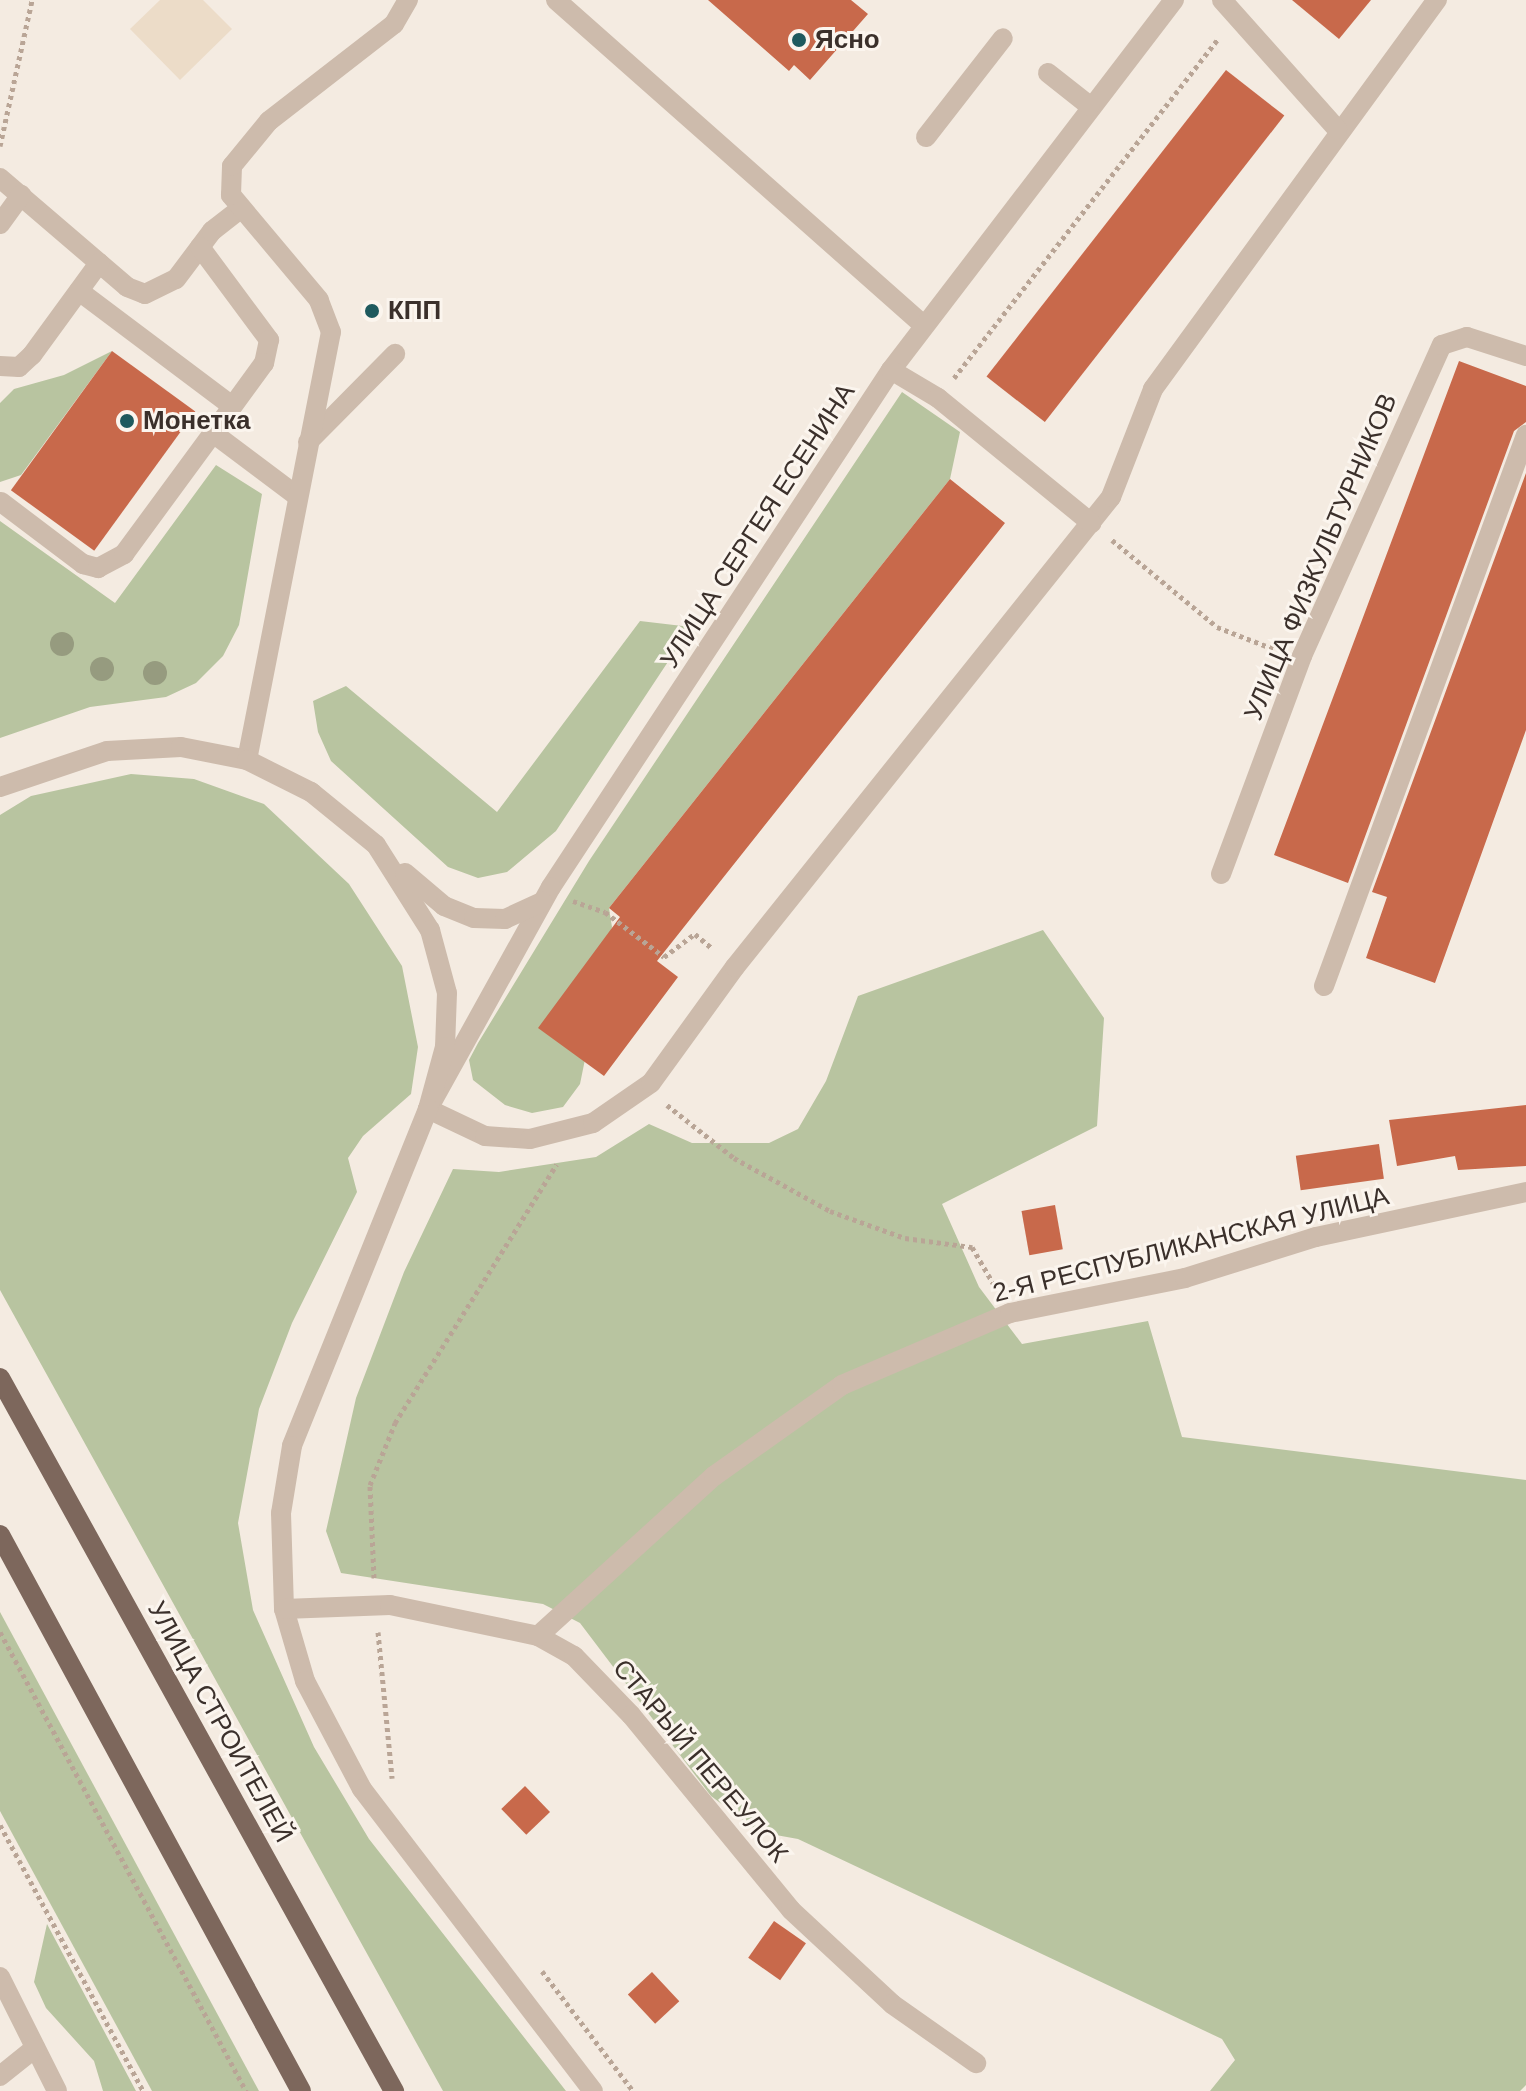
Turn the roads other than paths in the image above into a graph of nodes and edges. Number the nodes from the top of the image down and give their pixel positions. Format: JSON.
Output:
{"nodes":[{"id":1,"x":408,"y":0,"type":"edge"},
{"id":2,"x":556,"y":0,"type":"edge"},
{"id":3,"x":1174,"y":0,"type":"edge"},
{"id":4,"x":1437,"y":0,"type":"edge"},
{"id":5,"x":1230,"y":7,"type":"edge"},
{"id":6,"x":1003,"y":38,"type":"dead end"},
{"id":7,"x":1048,"y":73,"type":"dead end"},
{"id":8,"x":1090,"y":106,"type":"junction"},
{"id":9,"x":1337,"y":129,"type":"junction"},
{"id":10,"x":926,"y":137,"type":"dead end"},
{"id":11,"x":0,"y":178,"type":"edge"},
{"id":12,"x":21,"y":195,"type":"junction"},
{"id":13,"x":240,"y":209,"type":"junction"},
{"id":14,"x":0,"y":224,"type":"edge"},
{"id":15,"x":200,"y":247,"type":"junction"},
{"id":16,"x":99,"y":263,"type":"junction"},
{"id":17,"x":79,"y":291,"type":"junction"},
{"id":18,"x":923,"y":325,"type":"junction"},
{"id":19,"x":395,"y":354,"type":"dead end"},
{"id":20,"x":1526,"y":356,"type":"edge"},
{"id":21,"x":0,"y":366,"type":"edge"},
{"id":22,"x":891,"y":370,"type":"junction"},
{"id":23,"x":232,"y":406,"type":"junction"},
{"id":24,"x":213,"y":433,"type":"junction"},
{"id":25,"x":1526,"y":435,"type":"edge"},
{"id":26,"x":308,"y":442,"type":"junction"},
{"id":27,"x":297,"y":496,"type":"junction"},
{"id":28,"x":1,"y":502,"type":"edge"},
{"id":29,"x":1091,"y":523,"type":"junction"},
{"id":30,"x":247,"y":760,"type":"junction"},
{"id":31,"x":0,"y":787,"type":"edge"},
{"id":32,"x":376,"y":845,"type":"junction"},
{"id":33,"x":1221,"y":874,"type":"dead end"},
{"id":34,"x":543,"y":902,"type":"junction"},
{"id":35,"x":1324,"y":986,"type":"dead end"},
{"id":36,"x":428,"y":1109,"type":"junction"},
{"id":37,"x":1526,"y":1192,"type":"edge"},
{"id":38,"x":0,"y":1378,"type":"edge"},
{"id":39,"x":0,"y":1535,"type":"edge"},
{"id":40,"x":284,"y":1609,"type":"junction"},
{"id":41,"x":538,"y":1636,"type":"junction"},
{"id":42,"x":0,"y":1977,"type":"edge"},
{"id":43,"x":35,"y":2048,"type":"junction"},
{"id":44,"x":976,"y":2063,"type":"dead end"},
{"id":45,"x":0,"y":2076,"type":"edge"},
{"id":46,"x":57,"y":2091,"type":"edge"},
{"id":47,"x":301,"y":2091,"type":"edge"},
{"id":48,"x":394,"y":2091,"type":"edge"},
{"id":49,"x":593,"y":2091,"type":"edge"}],
"edges":[{"from":1,"to":13,"type":"street"},
{"from":2,"to":18,"type":"street"},
{"from":3,"to":8,"type":"street","name":"УЛИЦА СЕРГЕЯ ЕСЕНИНА"},
{"from":4,"to":9,"type":"street"},
{"from":5,"to":9,"type":"street"},
{"from":6,"to":10,"type":"street"},
{"from":7,"to":8,"type":"street"},
{"from":8,"to":18,"type":"street","name":"УЛИЦА СЕРГЕЯ ЕСЕНИНА"},
{"from":9,"to":29,"type":"street"},
{"from":11,"to":12,"type":"street"},
{"from":12,"to":14,"type":"street"},
{"from":12,"to":16,"type":"street"},
{"from":13,"to":15,"type":"street"},
{"from":13,"to":26,"type":"street"},
{"from":15,"to":16,"type":"street"},
{"from":15,"to":23,"type":"street"},
{"from":16,"to":17,"type":"street"},
{"from":17,"to":21,"type":"street"},
{"from":17,"to":23,"type":"street"},
{"from":18,"to":22,"type":"street","name":"УЛИЦА СЕРГЕЯ ЕСЕНИНА"},
{"from":19,"to":26,"type":"street"},
{"from":20,"to":33,"type":"street","name":"УЛИЦА ФИЗКУЛЬТУРНИКОВ"},
{"from":22,"to":29,"type":"street"},
{"from":22,"to":34,"type":"street","name":"УЛИЦА СЕРГЕЯ ЕСЕНИНА"},
{"from":23,"to":24,"type":"street"},
{"from":24,"to":27,"type":"street"},
{"from":24,"to":28,"type":"street"},
{"from":25,"to":35,"type":"street"},
{"from":26,"to":27,"type":"street"},
{"from":27,"to":30,"type":"street"},
{"from":29,"to":36,"type":"street"},
{"from":30,"to":31,"type":"street"},
{"from":30,"to":32,"type":"street"},
{"from":32,"to":34,"type":"street"},
{"from":32,"to":36,"type":"street"},
{"from":34,"to":36,"type":"street","name":"УЛИЦА СЕРГЕЯ ЕСЕНИНА"},
{"from":36,"to":40,"type":"street"},
{"from":37,"to":41,"type":"street","name":"2-Я РЕСПУБЛИКАНСКАЯ УЛИЦА"},
{"from":38,"to":48,"type":"main road","name":"УЛИЦА СТРОИТЕЛЕЙ"},
{"from":39,"to":47,"type":"main road"},
{"from":40,"to":41,"type":"street","name":"СТАРЫЙ ПЕРЕУЛОК"},
{"from":40,"to":49,"type":"street"},
{"from":41,"to":44,"type":"street","name":"СТАРЫЙ ПЕРЕУЛОК"},
{"from":42,"to":43,"type":"street"},
{"from":43,"to":45,"type":"street"},
{"from":43,"to":46,"type":"street"}]}
